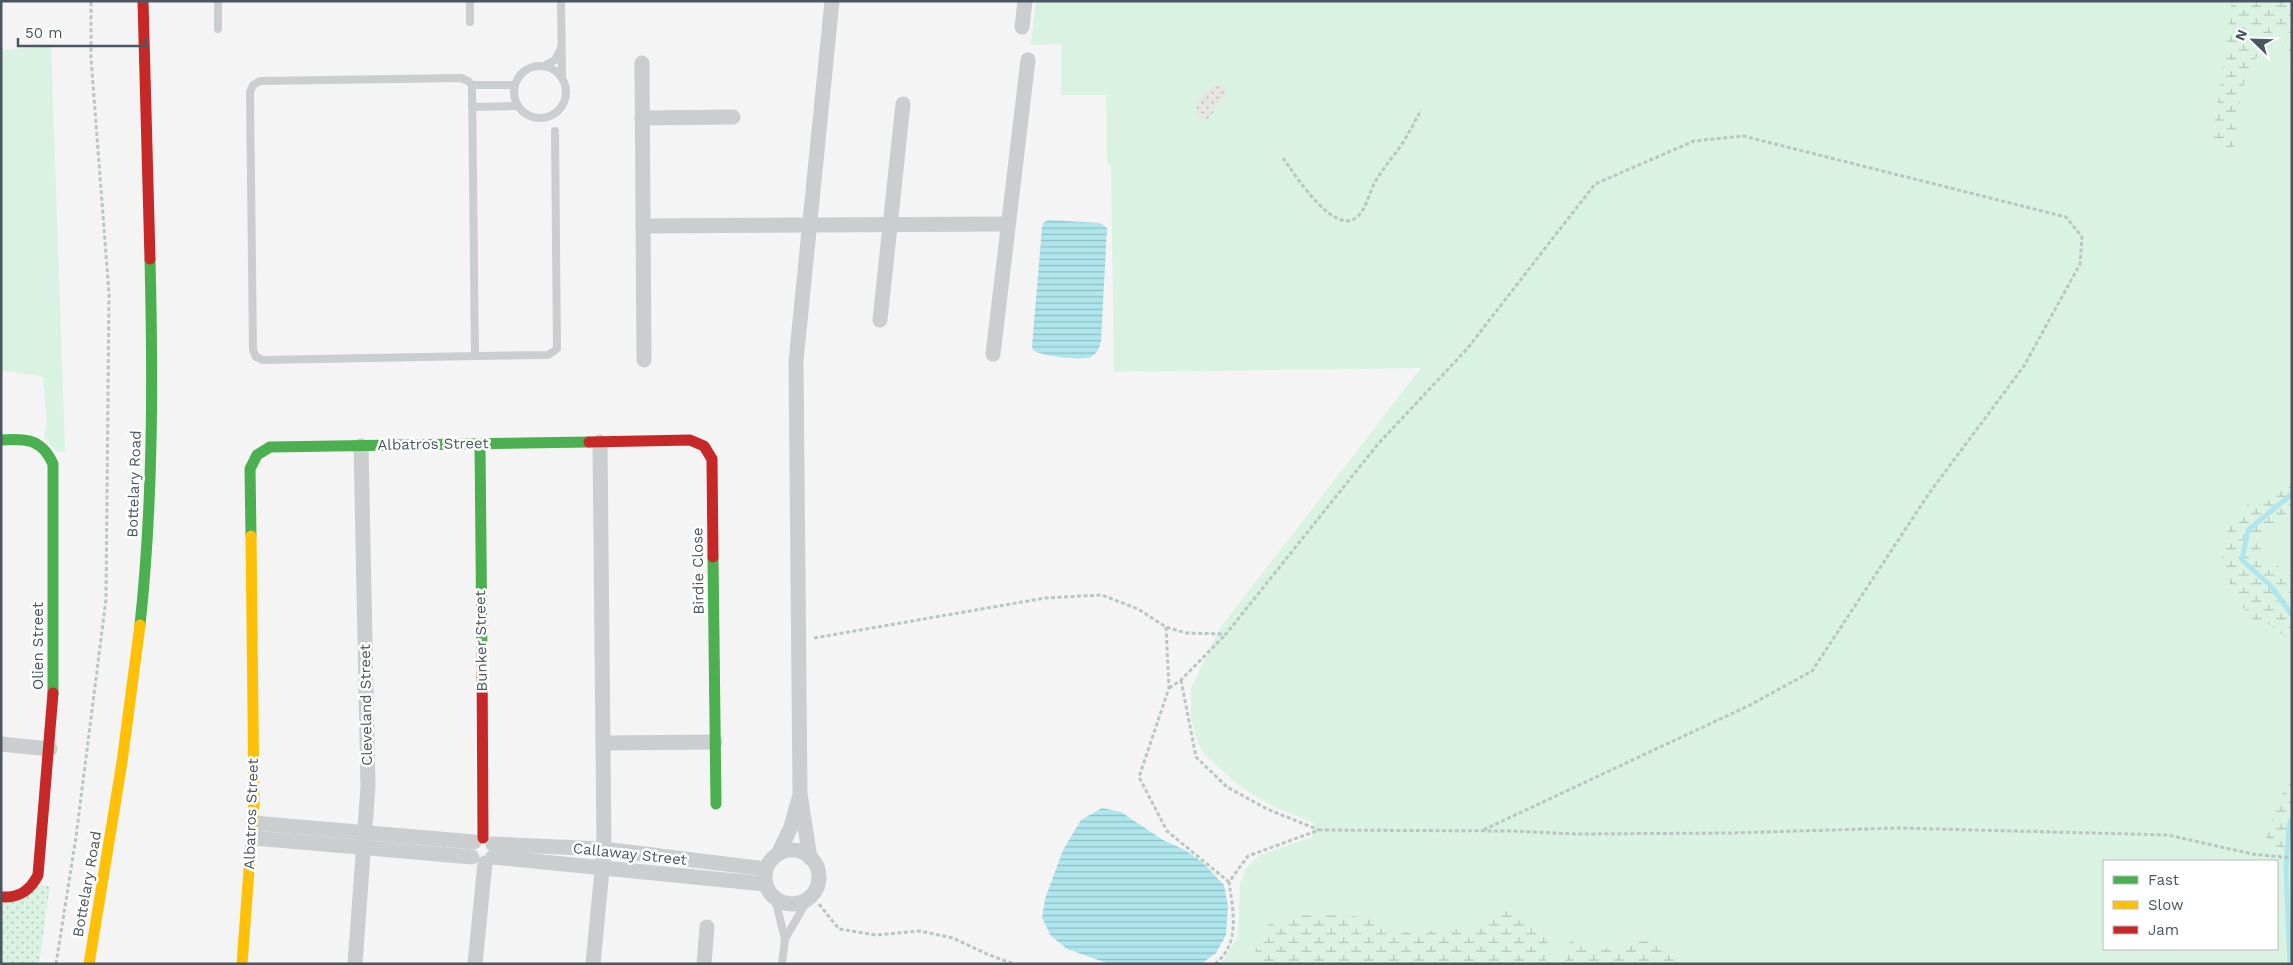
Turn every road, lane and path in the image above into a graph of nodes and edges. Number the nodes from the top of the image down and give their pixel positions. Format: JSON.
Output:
{"nodes":[{"id":1,"x":91,"y":1,"type":"edge"},
{"id":2,"x":143,"y":1,"type":"edge"},
{"id":3,"x":218,"y":1,"type":"edge"},
{"id":4,"x":470,"y":1,"type":"edge"},
{"id":5,"x":561,"y":1,"type":"edge"},
{"id":6,"x":832,"y":1,"type":"edge"},
{"id":7,"x":1025,"y":1,"type":"edge"},
{"id":8,"x":470,"y":22,"type":"dead end"},
{"id":9,"x":1022,"y":27,"type":"dead end"},
{"id":10,"x":218,"y":29,"type":"dead end"},
{"id":11,"x":562,"y":46,"type":"junction"},
{"id":12,"x":1028,"y":60,"type":"dead end"},
{"id":13,"x":642,"y":63,"type":"dead end"},
{"id":14,"x":544,"y":66,"type":"junction"},
{"id":15,"x":562,"y":78,"type":"junction"},
{"id":16,"x":472,"y":85,"type":"junction"},
{"id":17,"x":515,"y":85,"type":"junction"},
{"id":18,"x":903,"y":104,"type":"dead end"},
{"id":19,"x":472,"y":106,"type":"junction"},
{"id":20,"x":517,"y":106,"type":"junction"},
{"id":21,"x":1421,"y":110,"type":"dead end"},
{"id":22,"x":733,"y":117,"type":"dead end"},
{"id":23,"x":642,"y":118,"type":"junction"},
{"id":24,"x":555,"y":131,"type":"dead end"},
{"id":25,"x":1283,"y":158,"type":"dead end"},
{"id":26,"x":890,"y":224,"type":"junction"},
{"id":27,"x":1008,"y":224,"type":"junction"},
{"id":28,"x":809,"y":225,"type":"junction"},
{"id":29,"x":643,"y":226,"type":"junction"},
{"id":30,"x":880,"y":320,"type":"dead end"},
{"id":31,"x":993,"y":354,"type":"dead end"},
{"id":32,"x":475,"y":356,"type":"junction"},
{"id":33,"x":644,"y":360,"type":"dead end"},
{"id":34,"x":1,"y":440,"type":"edge"},
{"id":35,"x":600,"y":442,"type":"junction"},
{"id":36,"x":480,"y":444,"type":"junction"},
{"id":37,"x":361,"y":446,"type":"junction"},
{"id":38,"x":1166,"y":627,"type":"junction"},
{"id":39,"x":1226,"y":634,"type":"junction"},
{"id":40,"x":798,"y":641,"type":"junction"},
{"id":41,"x":1181,"y":680,"type":"junction"},
{"id":42,"x":1169,"y":688,"type":"junction"},
{"id":43,"x":715,"y":742,"type":"junction"},
{"id":44,"x":603,"y":743,"type":"junction"},
{"id":45,"x":1,"y":744,"type":"edge"},
{"id":46,"x":50,"y":749,"type":"junction"},
{"id":47,"x":800,"y":794,"type":"junction"},
{"id":48,"x":716,"y":804,"type":"dead end"},
{"id":49,"x":1320,"y":830,"type":"junction"},
{"id":50,"x":1481,"y":830,"type":"junction"},
{"id":51,"x":253,"y":831,"type":"junction"},
{"id":52,"x":365,"y":840,"type":"junction"},
{"id":53,"x":604,"y":849,"type":"junction"},
{"id":54,"x":483,"y":850,"type":"junction"},
{"id":55,"x":778,"y":854,"type":"junction"},
{"id":56,"x":810,"y":858,"type":"junction"},
{"id":57,"x":2292,"y":858,"type":"edge"},
{"id":58,"x":602,"y":867,"type":"junction"},
{"id":59,"x":766,"y":869,"type":"junction"},
{"id":60,"x":1229,"y":882,"type":"junction"},
{"id":61,"x":765,"y":884,"type":"junction"},
{"id":62,"x":1,"y":897,"type":"edge"},
{"id":63,"x":810,"y":897,"type":"junction"},
{"id":64,"x":775,"y":899,"type":"junction"},
{"id":65,"x":707,"y":926,"type":"dead end"},
{"id":66,"x":785,"y":939,"type":"junction"},
{"id":67,"x":56,"y":964,"type":"edge"},
{"id":68,"x":89,"y":964,"type":"edge"},
{"id":69,"x":242,"y":964,"type":"edge"},
{"id":70,"x":355,"y":964,"type":"edge"},
{"id":71,"x":475,"y":964,"type":"edge"},
{"id":72,"x":593,"y":964,"type":"edge"},
{"id":73,"x":704,"y":964,"type":"edge"},
{"id":74,"x":782,"y":964,"type":"edge"},
{"id":75,"x":1014,"y":964,"type":"edge"},
{"id":76,"x":1215,"y":964,"type":"edge"}],
"edges":[{"from":1,"to":67,"type":"path"},
{"from":2,"to":68,"type":"street","name":"Bottelary Road"},
{"from":3,"to":10,"type":"lane"},
{"from":4,"to":8,"type":"lane"},
{"from":5,"to":11,"type":"lane"},
{"from":6,"to":28,"type":"street"},
{"from":7,"to":9,"type":"street"},
{"from":11,"to":14,"type":"lane"},
{"from":11,"to":15,"type":"lane"},
{"from":12,"to":27,"type":"street"},
{"from":13,"to":23,"type":"street"},
{"from":14,"to":15,"type":"lane"},
{"from":14,"to":17,"type":"lane"},
{"from":15,"to":20,"type":"lane"},
{"from":16,"to":17,"type":"lane"},
{"from":16,"to":19,"type":"lane"},
{"from":16,"to":32,"type":"lane"},
{"from":17,"to":20,"type":"lane"},
{"from":18,"to":26,"type":"street"},
{"from":19,"to":20,"type":"lane"},
{"from":19,"to":32,"type":"lane"},
{"from":21,"to":25,"type":"path"},
{"from":22,"to":23,"type":"street"},
{"from":23,"to":29,"type":"street"},
{"from":24,"to":32,"type":"lane"},
{"from":26,"to":27,"type":"street"},
{"from":26,"to":28,"type":"street"},
{"from":26,"to":30,"type":"street"},
{"from":27,"to":31,"type":"street"},
{"from":28,"to":29,"type":"street"},
{"from":28,"to":40,"type":"street"},
{"from":29,"to":33,"type":"street"},
{"from":34,"to":46,"type":"street","name":"Olien Street"},
{"from":35,"to":36,"type":"street","name":"Albatros Street"},
{"from":35,"to":43,"type":"street","name":"Birdie Close"},
{"from":35,"to":44,"type":"street"},
{"from":36,"to":37,"type":"street","name":"Albatros Street"},
{"from":36,"to":54,"type":"street","name":"Bunker Street"},
{"from":37,"to":51,"type":"street","name":"Albatros Street"},
{"from":37,"to":52,"type":"street","name":"Cleveland Street"},
{"from":38,"to":39,"type":"path"},
{"from":38,"to":40,"type":"path"},
{"from":38,"to":42,"type":"path"},
{"from":39,"to":41,"type":"path"},
{"from":39,"to":50,"type":"path"},
{"from":40,"to":47,"type":"street"},
{"from":41,"to":42,"type":"path"},
{"from":41,"to":49,"type":"path"},
{"from":42,"to":60,"type":"path"},
{"from":43,"to":44,"type":"street"},
{"from":43,"to":48,"type":"street","name":"Birdie Close"},
{"from":44,"to":53,"type":"street"},
{"from":45,"to":46,"type":"street"},
{"from":46,"to":62,"type":"street","name":"Olien Street"},
{"from":47,"to":55,"type":"street"},
{"from":47,"to":56,"type":"street"},
{"from":49,"to":50,"type":"path"},
{"from":49,"to":60,"type":"path"},
{"from":50,"to":57,"type":"path"},
{"from":51,"to":52,"type":"street","name":"Callaway Street"},
{"from":51,"to":69,"type":"street","name":"Albatros Street"},
{"from":52,"to":54,"type":"street","name":"Callaway Street"},
{"from":52,"to":70,"type":"street","name":"Cleveland Street"},
{"from":53,"to":54,"type":"street","name":"Callaway Street"},
{"from":53,"to":58,"type":"street"},
{"from":53,"to":59,"type":"street","name":"Callaway Street"},
{"from":54,"to":58,"type":"street","name":"Callaway Street"},
{"from":54,"to":71,"type":"street","name":"Bunker Street"},
{"from":55,"to":56,"type":"street"},
{"from":55,"to":59,"type":"street"},
{"from":56,"to":63,"type":"street"},
{"from":58,"to":61,"type":"street","name":"Callaway Street"},
{"from":58,"to":72,"type":"street"},
{"from":59,"to":61,"type":"street"},
{"from":60,"to":76,"type":"path"},
{"from":61,"to":64,"type":"street"},
{"from":63,"to":64,"type":"street"},
{"from":63,"to":66,"type":"lane"},
{"from":63,"to":75,"type":"path"},
{"from":64,"to":66,"type":"lane"},
{"from":65,"to":73,"type":"street"},
{"from":66,"to":74,"type":"lane"}]}
